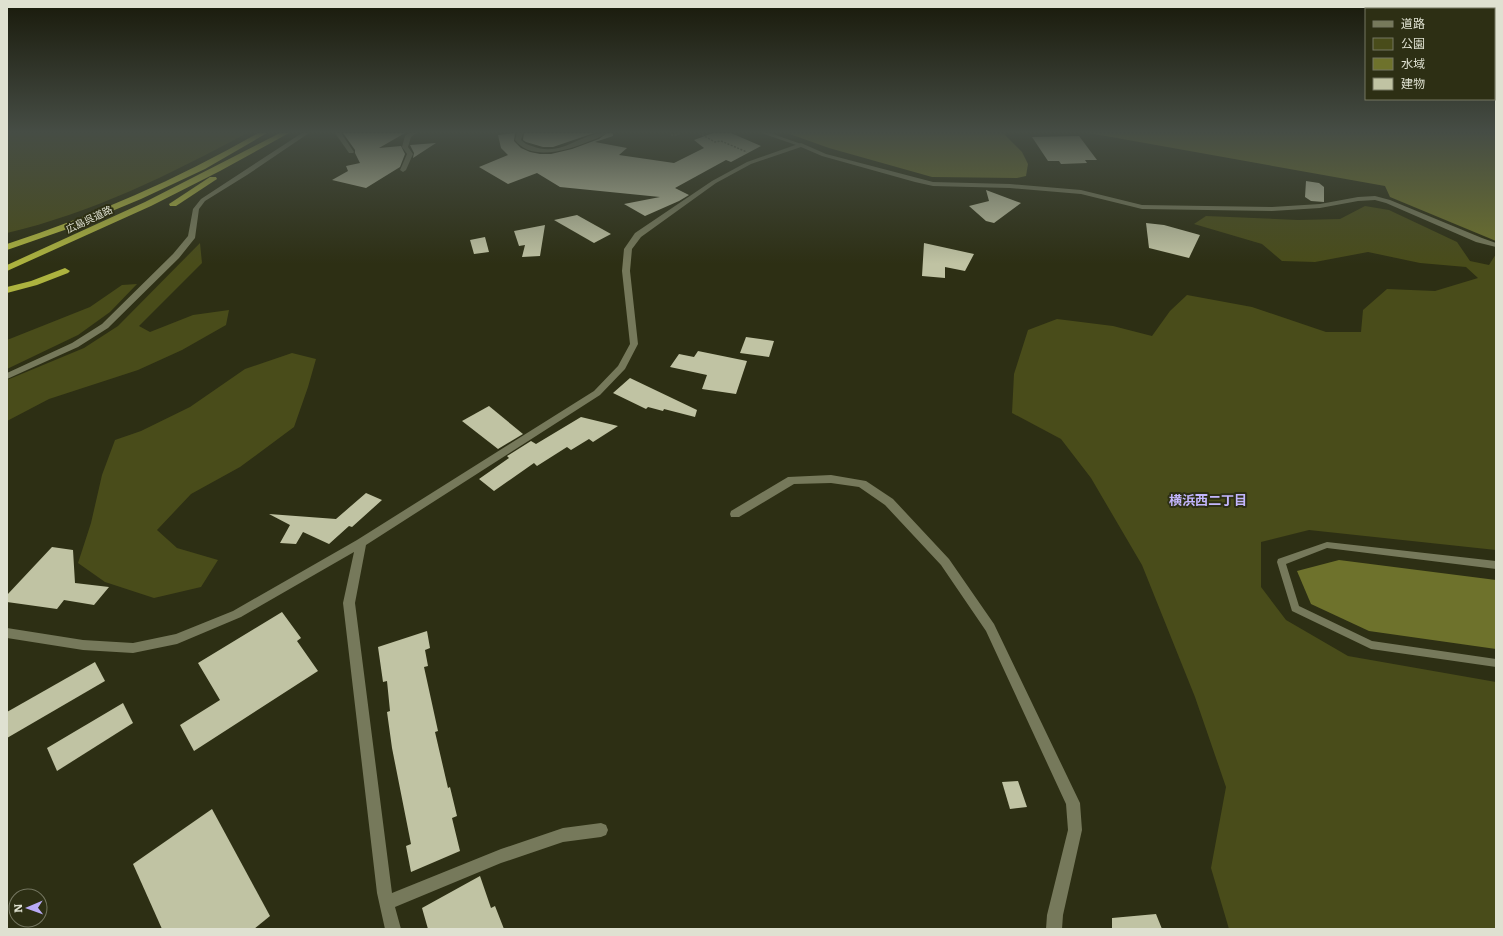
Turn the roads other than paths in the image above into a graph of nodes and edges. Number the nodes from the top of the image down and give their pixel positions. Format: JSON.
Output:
{"nodes":[{"id":1,"x":180,"y":177,"type":"edge"},
{"id":2,"x":202,"y":177,"type":"edge"},
{"id":3,"x":216,"y":177,"type":"edge"},
{"id":4,"x":241,"y":177,"type":"edge"},
{"id":5,"x":724,"y":177,"type":"edge"},
{"id":6,"x":902,"y":177,"type":"edge"},
{"id":7,"x":173,"y":204,"type":"dead end"},
{"id":8,"x":1496,"y":245,"type":"edge"},
{"id":9,"x":7,"y":247,"type":"edge"},
{"id":10,"x":7,"y":268,"type":"edge"},
{"id":11,"x":65,"y":271,"type":"dead end"},
{"id":12,"x":7,"y":290,"type":"edge"},
{"id":13,"x":7,"y":376,"type":"edge"},
{"id":14,"x":734,"y":514,"type":"dead end"},
{"id":15,"x":361,"y":543,"type":"junction"},
{"id":16,"x":1496,"y":565,"type":"edge"},
{"id":17,"x":7,"y":633,"type":"edge"},
{"id":18,"x":1496,"y":663,"type":"edge"},
{"id":19,"x":601,"y":830,"type":"dead end"},
{"id":20,"x":386,"y":903,"type":"junction"},
{"id":21,"x":393,"y":929,"type":"edge"},
{"id":22,"x":1054,"y":929,"type":"edge"}],
"edges":[{"from":1,"to":9,"type":"highway","name":"広島呉道路"},
{"from":2,"to":10,"type":"highway","name":"広島呉道路"},
{"from":3,"to":7,"type":"highway"},
{"from":4,"to":13,"type":"street"},
{"from":5,"to":15,"type":"street"},
{"from":6,"to":8,"type":"street"},
{"from":11,"to":12,"type":"highway"},
{"from":14,"to":22,"type":"street"},
{"from":15,"to":17,"type":"street"},
{"from":15,"to":20,"type":"street"},
{"from":16,"to":18,"type":"lane"},
{"from":19,"to":20,"type":"street"},
{"from":20,"to":21,"type":"street"}]}
